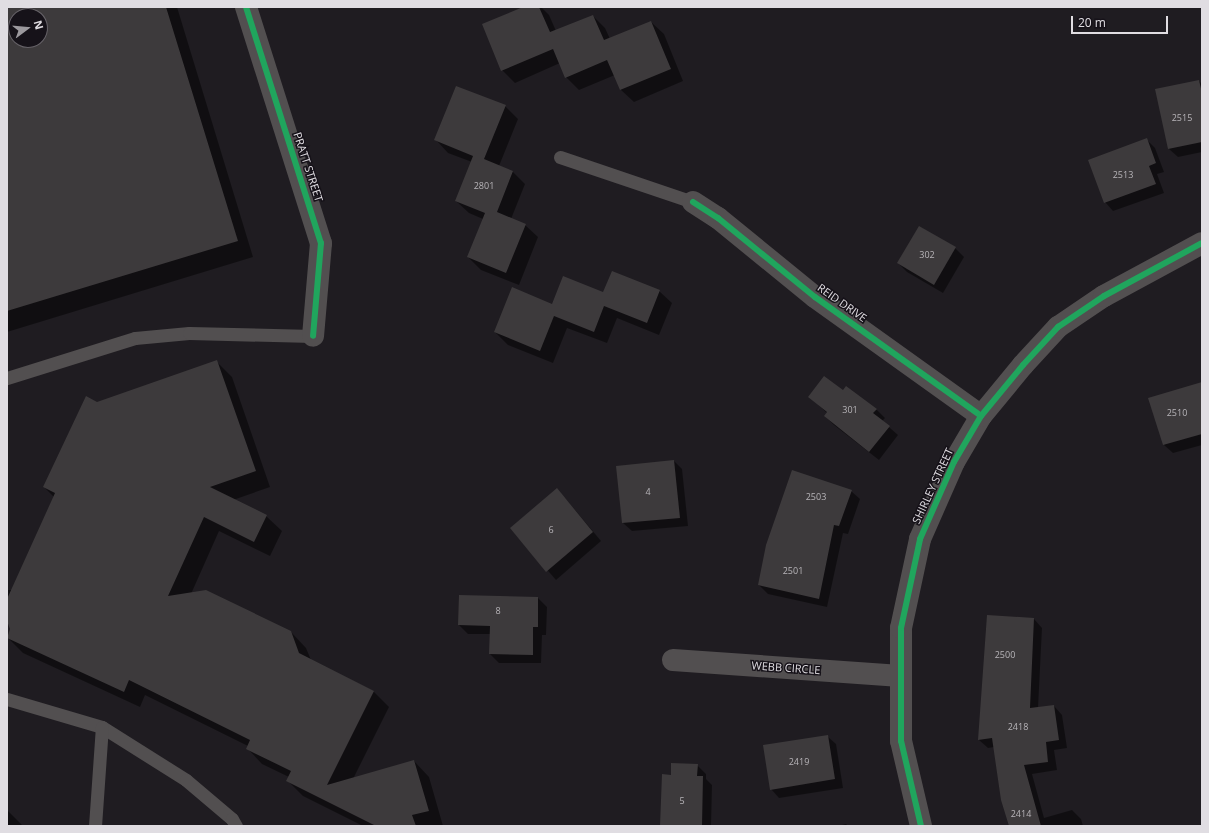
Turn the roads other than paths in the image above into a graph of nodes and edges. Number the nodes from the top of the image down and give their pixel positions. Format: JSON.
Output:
{"nodes":[{"id":1,"x":246,"y":7,"type":"edge"},
{"id":2,"x":560,"y":158,"type":"dead end"},
{"id":3,"x":693,"y":202,"type":"joint"},
{"id":4,"x":1202,"y":243,"type":"edge"},
{"id":5,"x":313,"y":336,"type":"joint"},
{"id":6,"x":7,"y":378,"type":"edge"},
{"id":7,"x":981,"y":416,"type":"junction"},
{"id":8,"x":673,"y":660,"type":"dead end"},
{"id":9,"x":900,"y":676,"type":"junction"},
{"id":10,"x":7,"y":698,"type":"edge"},
{"id":11,"x":102,"y":727,"type":"junction"},
{"id":12,"x":95,"y":826,"type":"edge"},
{"id":13,"x":236,"y":826,"type":"edge"},
{"id":14,"x":922,"y":826,"type":"edge"}],
"edges":[{"from":1,"to":5,"type":"street","name":"PRATT STREET"},
{"from":2,"to":3,"type":"lane"},
{"from":3,"to":7,"type":"street","name":"REID DRIVE"},
{"from":4,"to":7,"type":"street","name":"SHIRLEY STREET"},
{"from":5,"to":6,"type":"lane"},
{"from":7,"to":9,"type":"street","name":"SHIRLEY STREET"},
{"from":8,"to":9,"type":"street","name":"WEBB CIRCLE"},
{"from":9,"to":14,"type":"street","name":"SHIRLEY STREET"},
{"from":10,"to":11,"type":"lane"},
{"from":11,"to":12,"type":"lane"},
{"from":11,"to":13,"type":"lane"}]}
